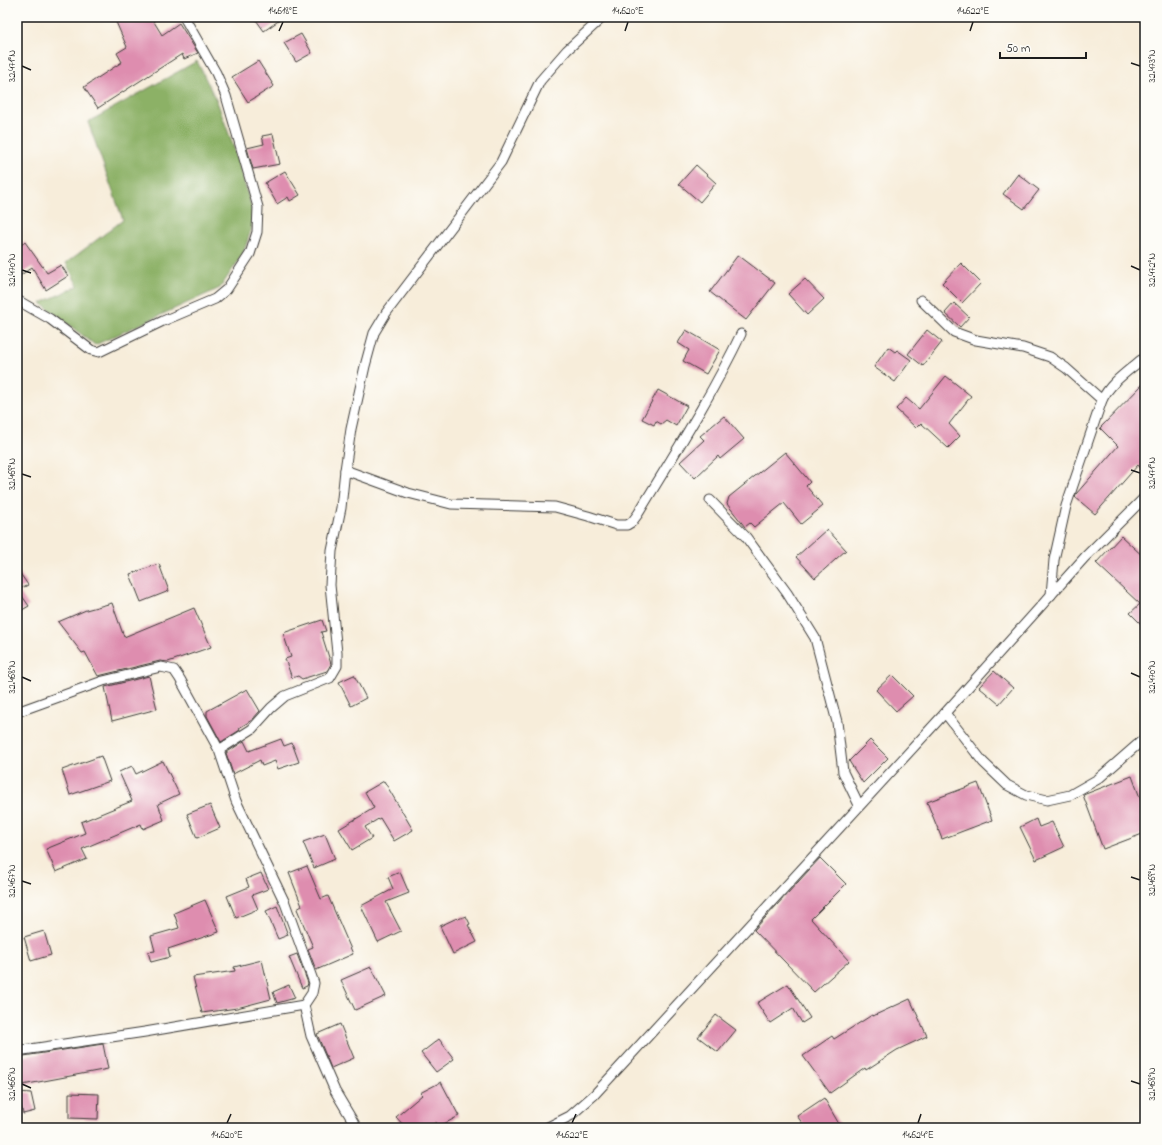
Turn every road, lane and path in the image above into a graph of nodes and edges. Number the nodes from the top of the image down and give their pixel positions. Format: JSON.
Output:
{"nodes":[{"id":1,"x":184,"y":17,"type":"edge"},
{"id":2,"x":603,"y":17,"type":"edge"},
{"id":3,"x":17,"y":300,"type":"edge"},
{"id":4,"x":921,"y":300,"type":"dead end"},
{"id":5,"x":740,"y":334,"type":"dead end"},
{"id":6,"x":1141,"y":360,"type":"dead end"},
{"id":7,"x":1102,"y":400,"type":"junction"},
{"id":8,"x":345,"y":470,"type":"junction"},
{"id":9,"x":1145,"y":497,"type":"edge"},
{"id":10,"x":710,"y":500,"type":"dead end"},
{"id":11,"x":1051,"y":595,"type":"junction"},
{"id":12,"x":17,"y":712,"type":"edge"},
{"id":13,"x":945,"y":713,"type":"junction"},
{"id":14,"x":1145,"y":738,"type":"edge"},
{"id":15,"x":219,"y":750,"type":"junction"},
{"id":16,"x":859,"y":805,"type":"junction"},
{"id":17,"x":304,"y":1006,"type":"junction"},
{"id":18,"x":17,"y":1051,"type":"edge"},
{"id":19,"x":357,"y":1128,"type":"edge"},
{"id":20,"x":546,"y":1128,"type":"edge"}],
"edges":[{"from":1,"to":3,"type":"street"},
{"from":2,"to":8,"type":"street"},
{"from":4,"to":7,"type":"street"},
{"from":5,"to":8,"type":"street"},
{"from":6,"to":7,"type":"street"},
{"from":7,"to":11,"type":"street"},
{"from":8,"to":15,"type":"street"},
{"from":9,"to":11,"type":"street"},
{"from":10,"to":16,"type":"street"},
{"from":11,"to":13,"type":"street"},
{"from":12,"to":15,"type":"street"},
{"from":13,"to":14,"type":"street"},
{"from":13,"to":16,"type":"street"},
{"from":15,"to":17,"type":"street"},
{"from":16,"to":20,"type":"street"},
{"from":17,"to":18,"type":"street"},
{"from":17,"to":19,"type":"street"}]}
